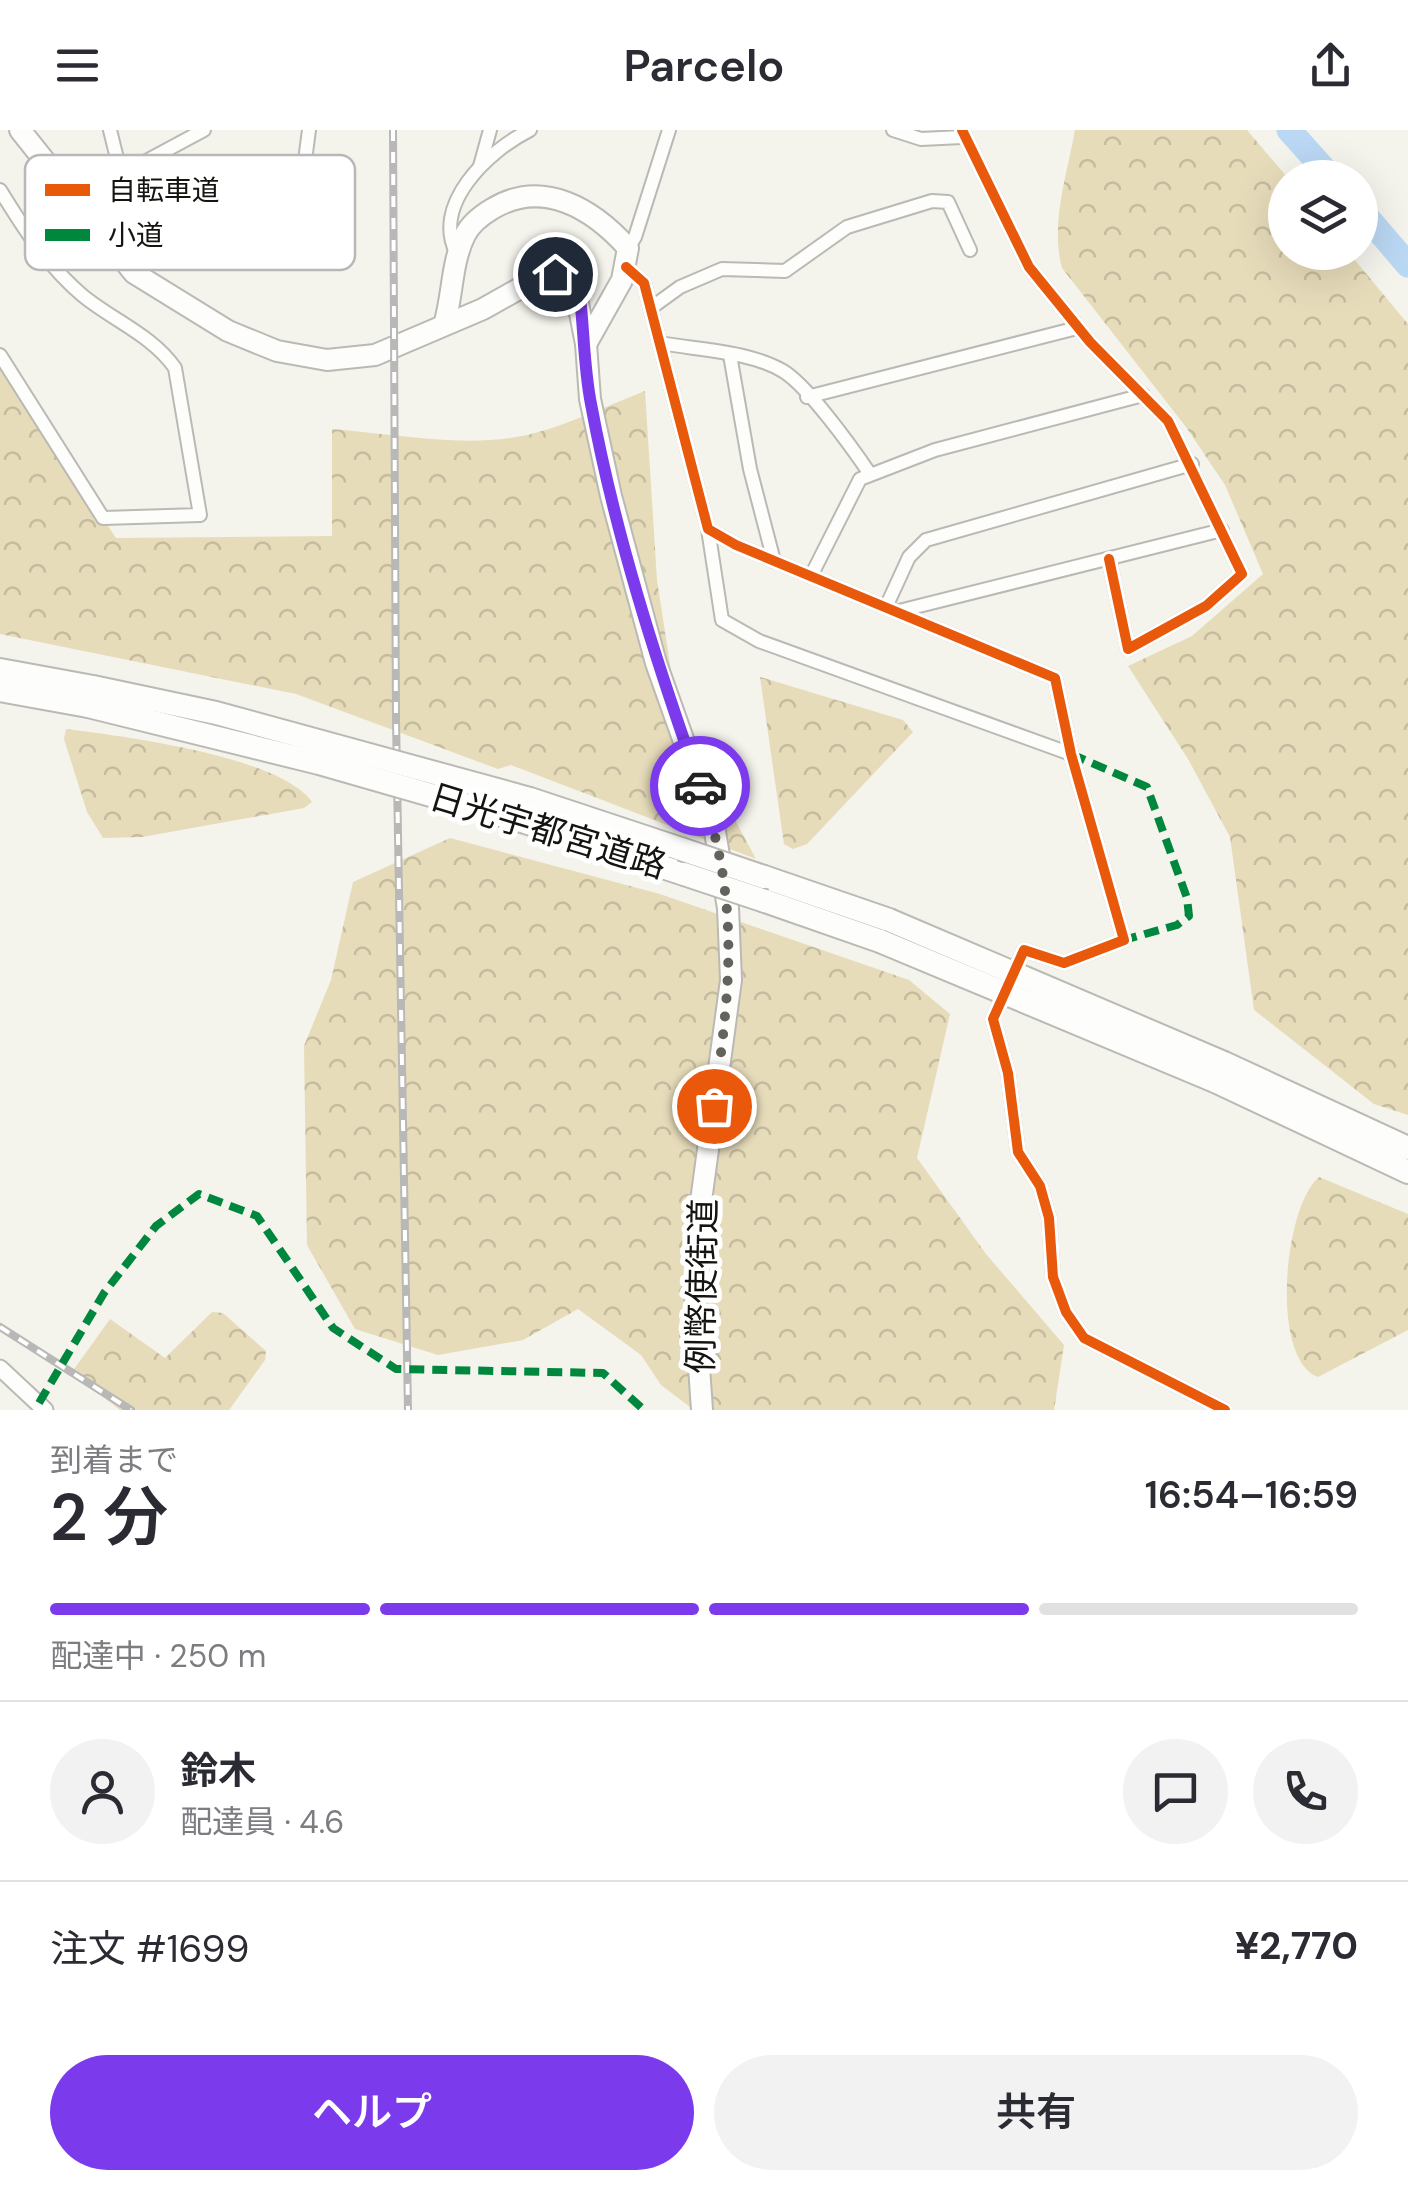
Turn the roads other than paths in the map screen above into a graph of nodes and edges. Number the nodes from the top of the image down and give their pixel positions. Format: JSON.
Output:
{"nodes":[{"id":1,"x":20,"y":130,"type":"edge"},
{"id":2,"x":110,"y":130,"type":"edge"},
{"id":3,"x":204,"y":130,"type":"edge"},
{"id":4,"x":309,"y":130,"type":"edge"},
{"id":5,"x":490,"y":130,"type":"edge"},
{"id":6,"x":530,"y":130,"type":"edge"},
{"id":7,"x":669,"y":130,"type":"edge"},
{"id":8,"x":893,"y":130,"type":"edge"},
{"id":9,"x":962,"y":133,"type":"edge"},
{"id":10,"x":40,"y":155,"type":"edge"},
{"id":11,"x":117,"y":155,"type":"edge"},
{"id":12,"x":157,"y":155,"type":"edge"},
{"id":13,"x":306,"y":155,"type":"edge"},
{"id":14,"x":479,"y":169,"type":"junction"},
{"id":15,"x":0,"y":190,"type":"edge"},
{"id":16,"x":25,"y":231,"type":"edge"},
{"id":17,"x":970,"y":250,"type":"dead end"},
{"id":18,"x":458,"y":256,"type":"junction"},
{"id":19,"x":627,"y":257,"type":"junction"},
{"id":20,"x":57,"y":270,"type":"edge"},
{"id":21,"x":132,"y":270,"type":"edge"},
{"id":22,"x":651,"y":308,"type":"junction"},
{"id":23,"x":444,"y":326,"type":"junction"},
{"id":24,"x":1077,"y":328,"type":"junction"},
{"id":25,"x":660,"y":343,"type":"junction"},
{"id":26,"x":586,"y":344,"type":"junction"},
{"id":27,"x":0,"y":355,"type":"edge"},
{"id":28,"x":730,"y":355,"type":"junction"},
{"id":29,"x":1144,"y":395,"type":"junction"},
{"id":30,"x":807,"y":397,"type":"junction"},
{"id":31,"x":1192,"y":464,"type":"junction"},
{"id":32,"x":870,"y":474,"type":"junction"},
{"id":33,"x":708,"y":528,"type":"junction"},
{"id":34,"x":1222,"y":530,"type":"junction"},
{"id":35,"x":1109,"y":559,"type":"junction"},
{"id":36,"x":774,"y":561,"type":"junction"},
{"id":37,"x":810,"y":576,"type":"junction"},
{"id":38,"x":892,"y":609,"type":"junction"},
{"id":39,"x":0,"y":670,"type":"edge"},
{"id":40,"x":0,"y":690,"type":"edge"},
{"id":41,"x":91,"y":696,"type":"junction"},
{"id":42,"x":0,"y":699,"type":"edge"},
{"id":43,"x":1071,"y":754,"type":"junction"},
{"id":44,"x":528,"y":810,"type":"junction"},
{"id":45,"x":885,"y":931,"type":"junction"},
{"id":46,"x":1220,"y":1072,"type":"junction"},
{"id":47,"x":1408,"y":1148,"type":"edge"},
{"id":48,"x":1408,"y":1172,"type":"edge"},
{"id":49,"x":0,"y":1368,"type":"edge"},
{"id":50,"x":45,"y":1410,"type":"edge"},
{"id":51,"x":702,"y":1410,"type":"edge"},
{"id":52,"x":1225,"y":1410,"type":"edge"}],
"edges":[{"from":1,"to":10,"type":"highway","name":"例幣使街道"},
{"from":2,"to":11,"type":"street"},
{"from":3,"to":12,"type":"street"},
{"from":4,"to":13,"type":"street"},
{"from":5,"to":14,"type":"street"},
{"from":6,"to":14,"type":"street"},
{"from":7,"to":19,"type":"street"},
{"from":8,"to":9,"type":"street"},
{"from":9,"to":24,"type":"street"},
{"from":14,"to":18,"type":"street"},
{"from":15,"to":16,"type":"street"},
{"from":17,"to":22,"type":"street"},
{"from":18,"to":19,"type":"highway"},
{"from":18,"to":23,"type":"highway"},
{"from":19,"to":22,"type":"street"},
{"from":19,"to":26,"type":"highway"},
{"from":20,"to":27,"type":"street"},
{"from":21,"to":23,"type":"highway","name":"例幣使街道"},
{"from":22,"to":25,"type":"street"},
{"from":23,"to":26,"type":"highway","name":"例幣使街道"},
{"from":24,"to":29,"type":"street"},
{"from":24,"to":30,"type":"street"},
{"from":25,"to":28,"type":"street"},
{"from":25,"to":33,"type":"street"},
{"from":26,"to":51,"type":"highway","name":"例幣使街道"},
{"from":28,"to":30,"type":"street"},
{"from":28,"to":36,"type":"street"},
{"from":29,"to":31,"type":"street"},
{"from":29,"to":32,"type":"street"},
{"from":30,"to":32,"type":"street"},
{"from":31,"to":34,"type":"street"},
{"from":31,"to":38,"type":"street"},
{"from":32,"to":37,"type":"street"},
{"from":33,"to":36,"type":"street"},
{"from":33,"to":43,"type":"street"},
{"from":34,"to":35,"type":"street"},
{"from":34,"to":35,"type":"street"},
{"from":35,"to":38,"type":"street"},
{"from":36,"to":37,"type":"street"},
{"from":37,"to":38,"type":"street"},
{"from":38,"to":43,"type":"street"},
{"from":39,"to":41,"type":"highway","name":"日光宇都宮道路"},
{"from":40,"to":41,"type":"highway","name":"日光宇都宮道路"},
{"from":41,"to":42,"type":"highway"},
{"from":41,"to":44,"type":"highway","name":"日光宇都宮道路","bridge":true},
{"from":43,"to":52,"type":"street"},
{"from":44,"to":45,"type":"highway","name":"日光宇都宮道路","bridge":true},
{"from":44,"to":45,"type":"highway","name":"日光宇都宮道路","bridge":true},
{"from":45,"to":46,"type":"highway","name":"日光宇都宮道路","bridge":true},
{"from":46,"to":47,"type":"highway","name":"日光宇都宮道路"},
{"from":46,"to":48,"type":"highway","name":"日光宇都宮道路"},
{"from":49,"to":50,"type":"street"}]}
